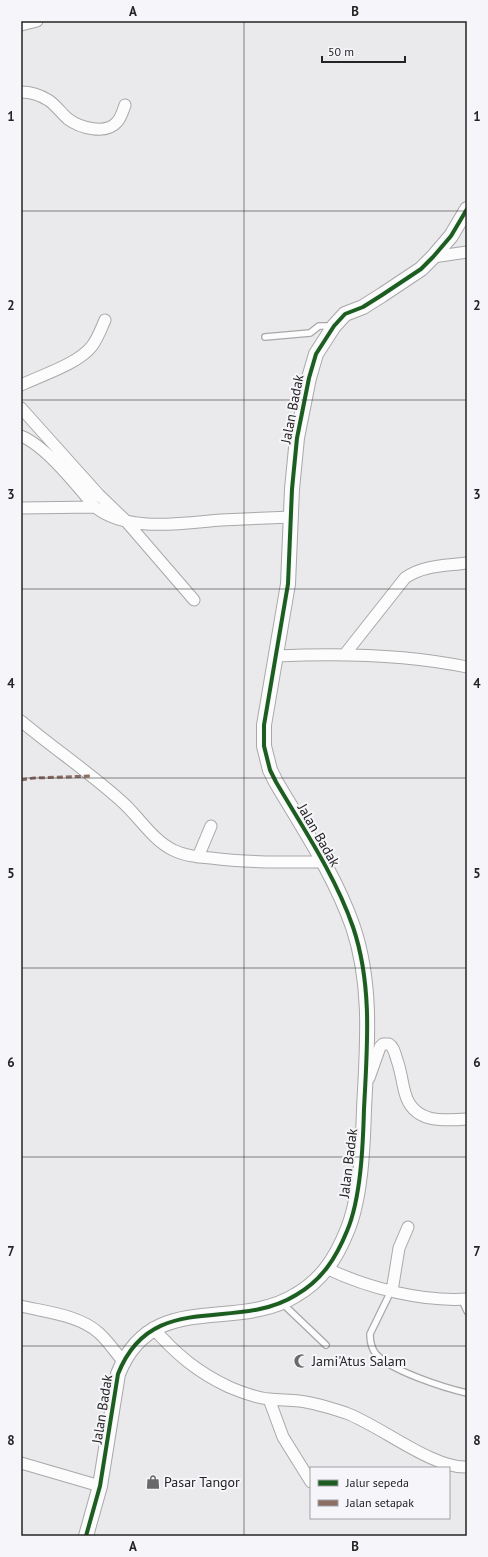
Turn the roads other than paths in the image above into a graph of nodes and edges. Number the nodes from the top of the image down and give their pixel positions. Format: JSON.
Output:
{"nodes":[{"id":1,"x":37,"y":21,"type":"edge"},
{"id":2,"x":21,"y":25,"type":"edge"},
{"id":3,"x":21,"y":92,"type":"edge"},
{"id":4,"x":125,"y":105,"type":"dead end"},
{"id":5,"x":467,"y":209,"type":"edge"},
{"id":6,"x":467,"y":252,"type":"edge"},
{"id":7,"x":434,"y":257,"type":"junction"},
{"id":8,"x":105,"y":320,"type":"dead end"},
{"id":9,"x":334,"y":326,"type":"junction"},
{"id":10,"x":265,"y":337,"type":"dead end"},
{"id":11,"x":21,"y":384,"type":"edge"},
{"id":12,"x":21,"y":408,"type":"edge"},
{"id":13,"x":21,"y":436,"type":"edge"},
{"id":14,"x":95,"y":507,"type":"junction"},
{"id":15,"x":21,"y":508,"type":"edge"},
{"id":16,"x":292,"y":517,"type":"junction"},
{"id":17,"x":125,"y":520,"type":"junction"},
{"id":18,"x":467,"y":563,"type":"edge"},
{"id":19,"x":194,"y":600,"type":"dead end"},
{"id":20,"x":345,"y":654,"type":"junction"},
{"id":21,"x":277,"y":656,"type":"junction"},
{"id":22,"x":467,"y":667,"type":"edge"},
{"id":23,"x":21,"y":721,"type":"edge"},
{"id":24,"x":211,"y":826,"type":"dead end"},
{"id":25,"x":198,"y":857,"type":"junction"},
{"id":26,"x":323,"y":862,"type":"junction"},
{"id":27,"x":365,"y":1090,"type":"junction"},
{"id":28,"x":467,"y":1119,"type":"edge"},
{"id":29,"x":408,"y":1227,"type":"dead end"},
{"id":30,"x":328,"y":1269,"type":"junction"},
{"id":31,"x":392,"y":1291,"type":"junction"},
{"id":32,"x":465,"y":1299,"type":"edge"},
{"id":33,"x":282,"y":1303,"type":"junction"},
{"id":34,"x":21,"y":1306,"type":"edge"},
{"id":35,"x":467,"y":1311,"type":"edge"},
{"id":36,"x":153,"y":1328,"type":"junction"},
{"id":37,"x":326,"y":1345,"type":"dead end"},
{"id":38,"x":123,"y":1361,"type":"junction"},
{"id":39,"x":467,"y":1393,"type":"edge"},
{"id":40,"x":269,"y":1399,"type":"junction"},
{"id":41,"x":21,"y":1463,"type":"edge"},
{"id":42,"x":467,"y":1467,"type":"edge"},
{"id":43,"x":310,"y":1480,"type":"edge"},
{"id":44,"x":100,"y":1486,"type":"junction"},
{"id":45,"x":86,"y":1536,"type":"edge"}],
"edges":[{"from":1,"to":2,"type":"street"},
{"from":3,"to":4,"type":"street"},
{"from":5,"to":7,"type":"street","name":"Jalan Badak"},
{"from":6,"to":7,"type":"street"},
{"from":7,"to":9,"type":"street","name":"Jalan Badak"},
{"from":8,"to":11,"type":"street"},
{"from":9,"to":10,"type":"lane"},
{"from":9,"to":16,"type":"street","name":"Jalan Badak"},
{"from":12,"to":17,"type":"street"},
{"from":13,"to":14,"type":"street"},
{"from":14,"to":15,"type":"street"},
{"from":14,"to":17,"type":"street"},
{"from":16,"to":17,"type":"street"},
{"from":16,"to":21,"type":"street","name":"Jalan Badak"},
{"from":17,"to":19,"type":"street"},
{"from":18,"to":20,"type":"street"},
{"from":20,"to":21,"type":"street"},
{"from":20,"to":22,"type":"street"},
{"from":21,"to":26,"type":"street","name":"Jalan Badak"},
{"from":23,"to":25,"type":"street"},
{"from":24,"to":25,"type":"street"},
{"from":25,"to":26,"type":"street"},
{"from":26,"to":27,"type":"street","name":"Jalan Badak"},
{"from":27,"to":28,"type":"street"},
{"from":27,"to":30,"type":"street","name":"Jalan Badak"},
{"from":29,"to":31,"type":"street"},
{"from":30,"to":31,"type":"street"},
{"from":30,"to":33,"type":"street","name":"Jalan Badak"},
{"from":31,"to":32,"type":"street"},
{"from":31,"to":39,"type":"lane"},
{"from":32,"to":35,"type":"lane"},
{"from":33,"to":36,"type":"street","name":"Jalan Badak"},
{"from":33,"to":37,"type":"lane"},
{"from":34,"to":38,"type":"street"},
{"from":36,"to":38,"type":"street","name":"Jalan Badak"},
{"from":36,"to":40,"type":"street"},
{"from":38,"to":44,"type":"street","name":"Jalan Badak"},
{"from":40,"to":42,"type":"street"},
{"from":40,"to":43,"type":"street"},
{"from":41,"to":44,"type":"street"},
{"from":44,"to":45,"type":"street","name":"Jalan Badak"}]}
